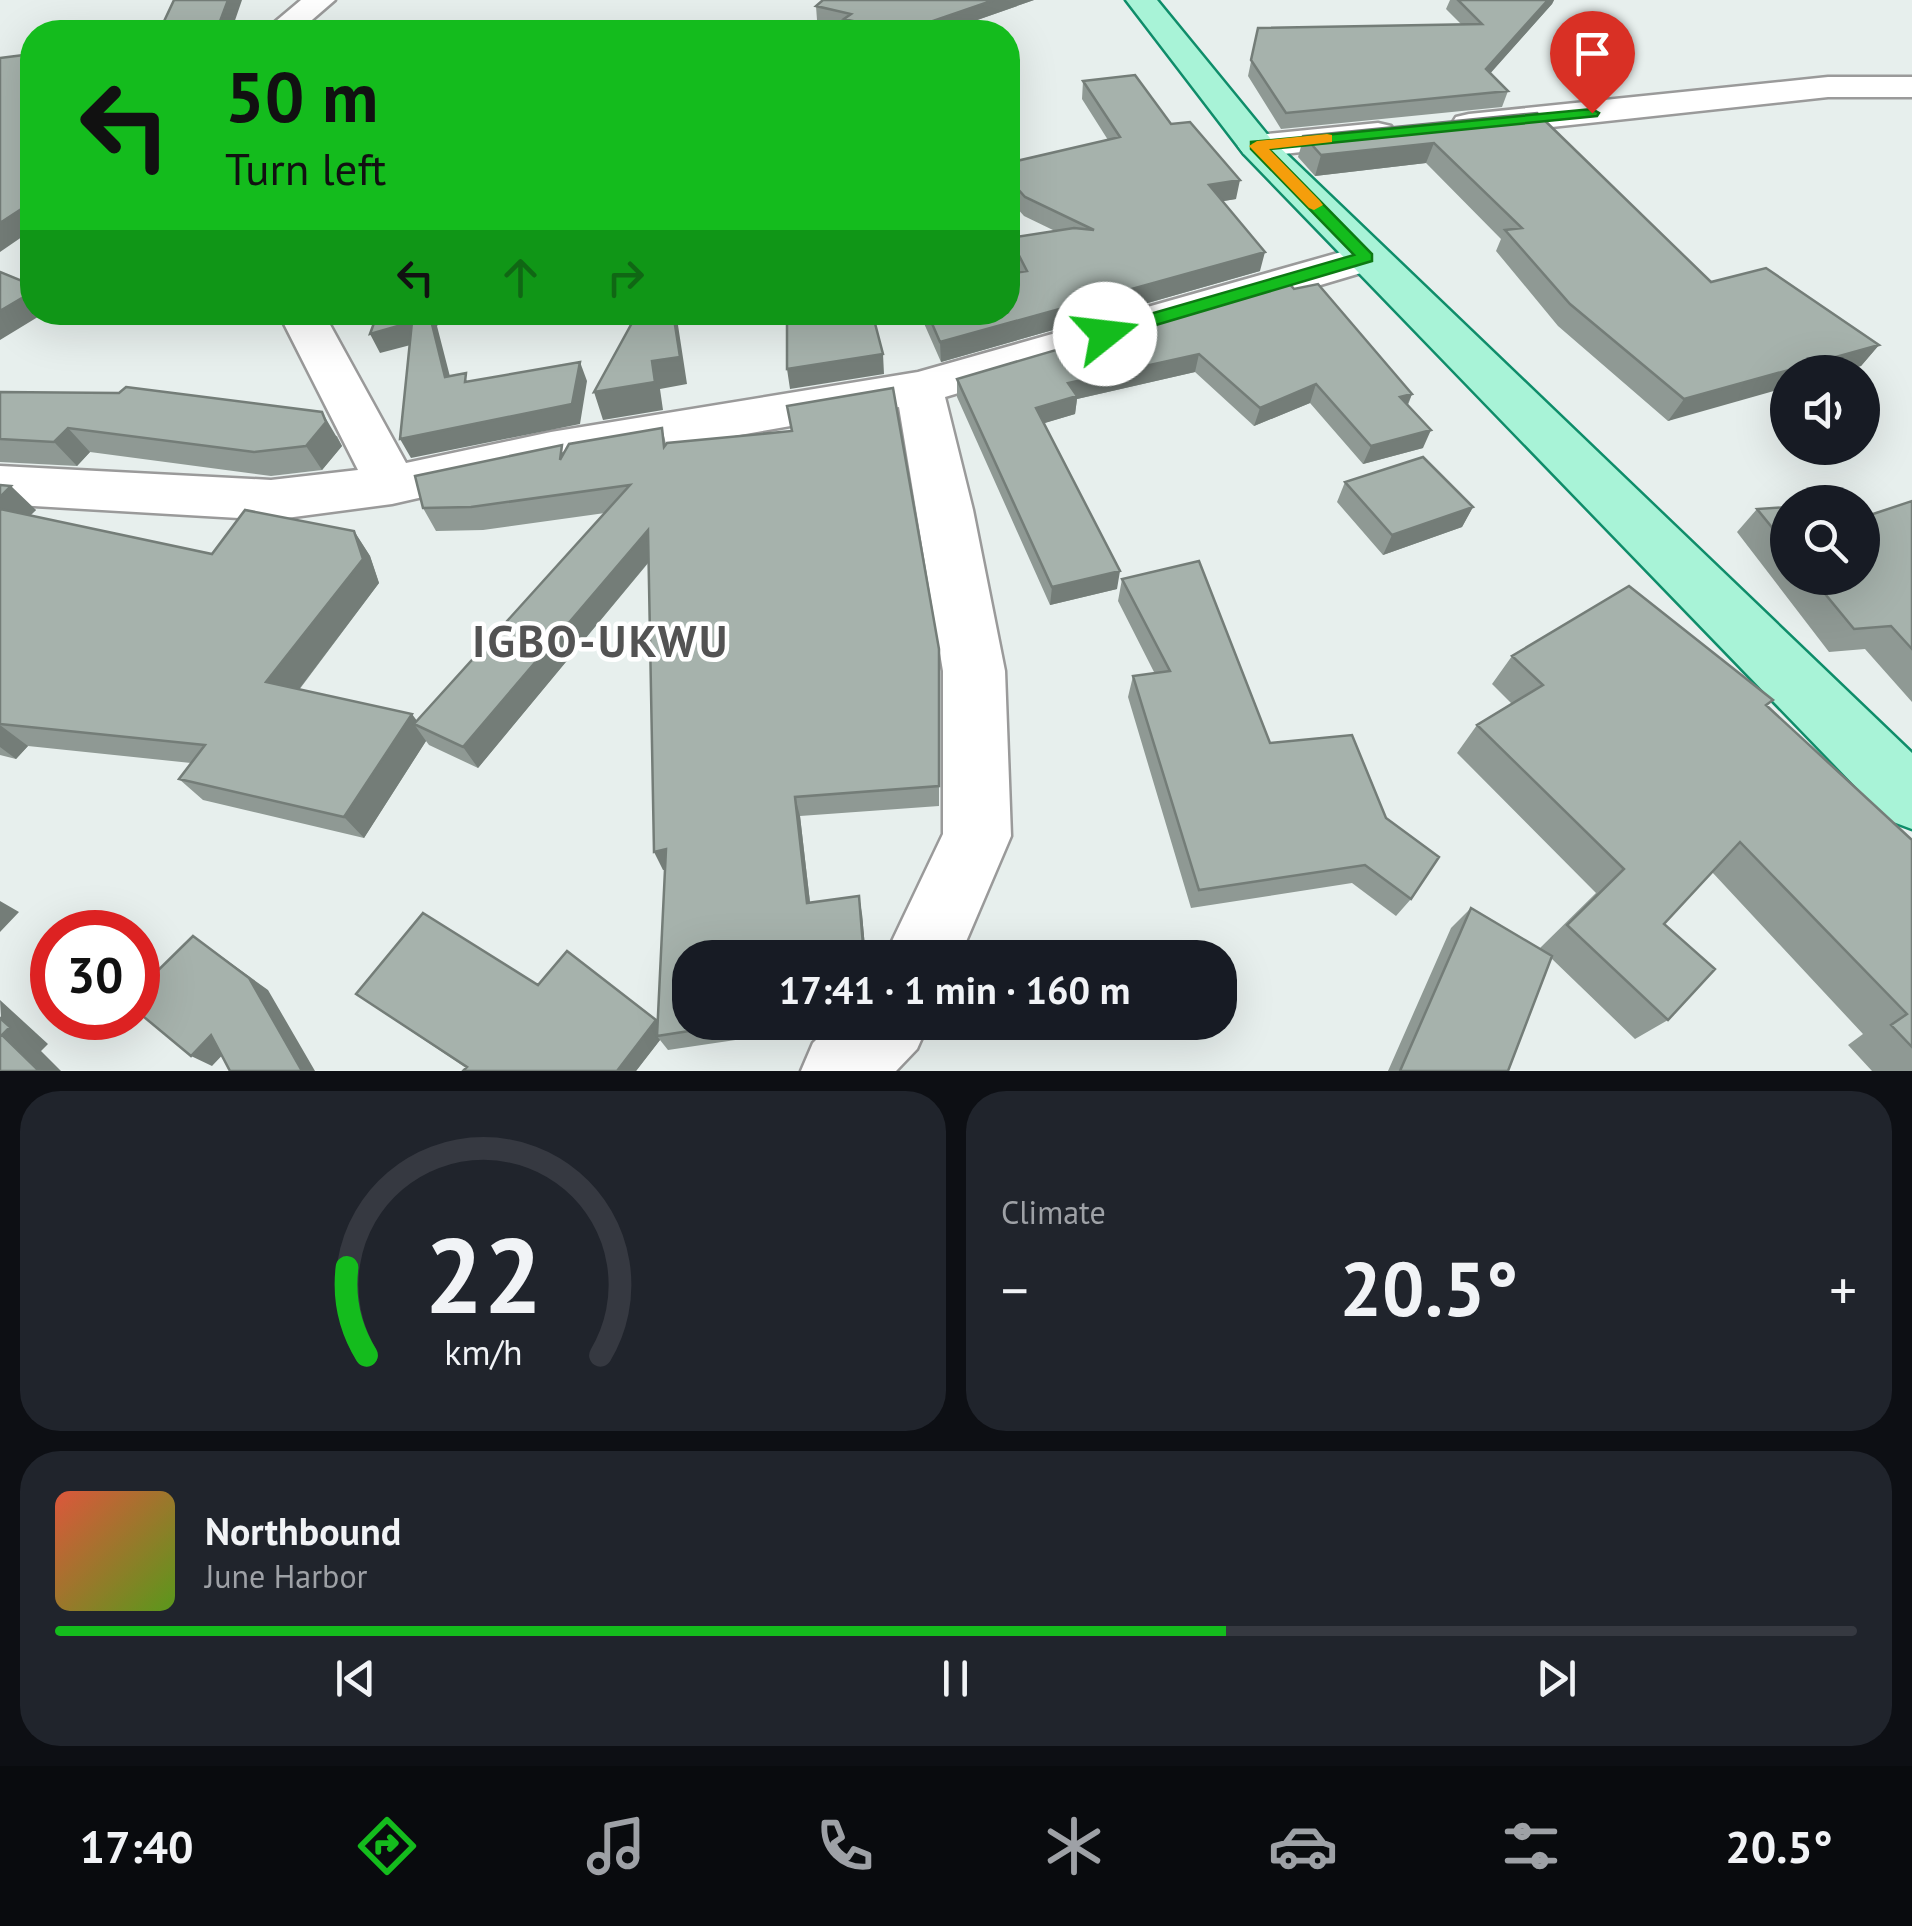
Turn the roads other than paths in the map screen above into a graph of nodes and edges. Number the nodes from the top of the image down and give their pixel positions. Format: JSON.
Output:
{"nodes":[{"id":1,"x":320,"y":0,"type":"edge"},
{"id":2,"x":1141,"y":0,"type":"edge"},
{"id":3,"x":294,"y":20,"type":"edge"},
{"id":4,"x":1912,"y":87,"type":"edge"},
{"id":5,"x":1257,"y":146,"type":"junction"},
{"id":6,"x":1366,"y":258,"type":"junction"},
{"id":7,"x":307,"y":325,"type":"edge"},
{"id":8,"x":919,"y":388,"type":"junction"},
{"id":9,"x":0,"y":485,"type":"edge"},
{"id":10,"x":392,"y":485,"type":"junction"},
{"id":11,"x":1912,"y":798,"type":"edge"},
{"id":12,"x":928,"y":940,"type":"edge"},
{"id":13,"x":872,"y":1040,"type":"edge"},
{"id":14,"x":841,"y":1071,"type":"edge"}],
"edges":[{"from":1,"to":3,"type":"street"},
{"from":2,"to":5,"type":"main road"},
{"from":4,"to":5,"type":"street"},
{"from":5,"to":6,"type":"main road"},
{"from":6,"to":8,"type":"street"},
{"from":6,"to":11,"type":"main road"},
{"from":7,"to":10,"type":"street"},
{"from":8,"to":10,"type":"street"},
{"from":8,"to":12,"type":"street"},
{"from":9,"to":10,"type":"street"},
{"from":13,"to":14,"type":"street"}]}
